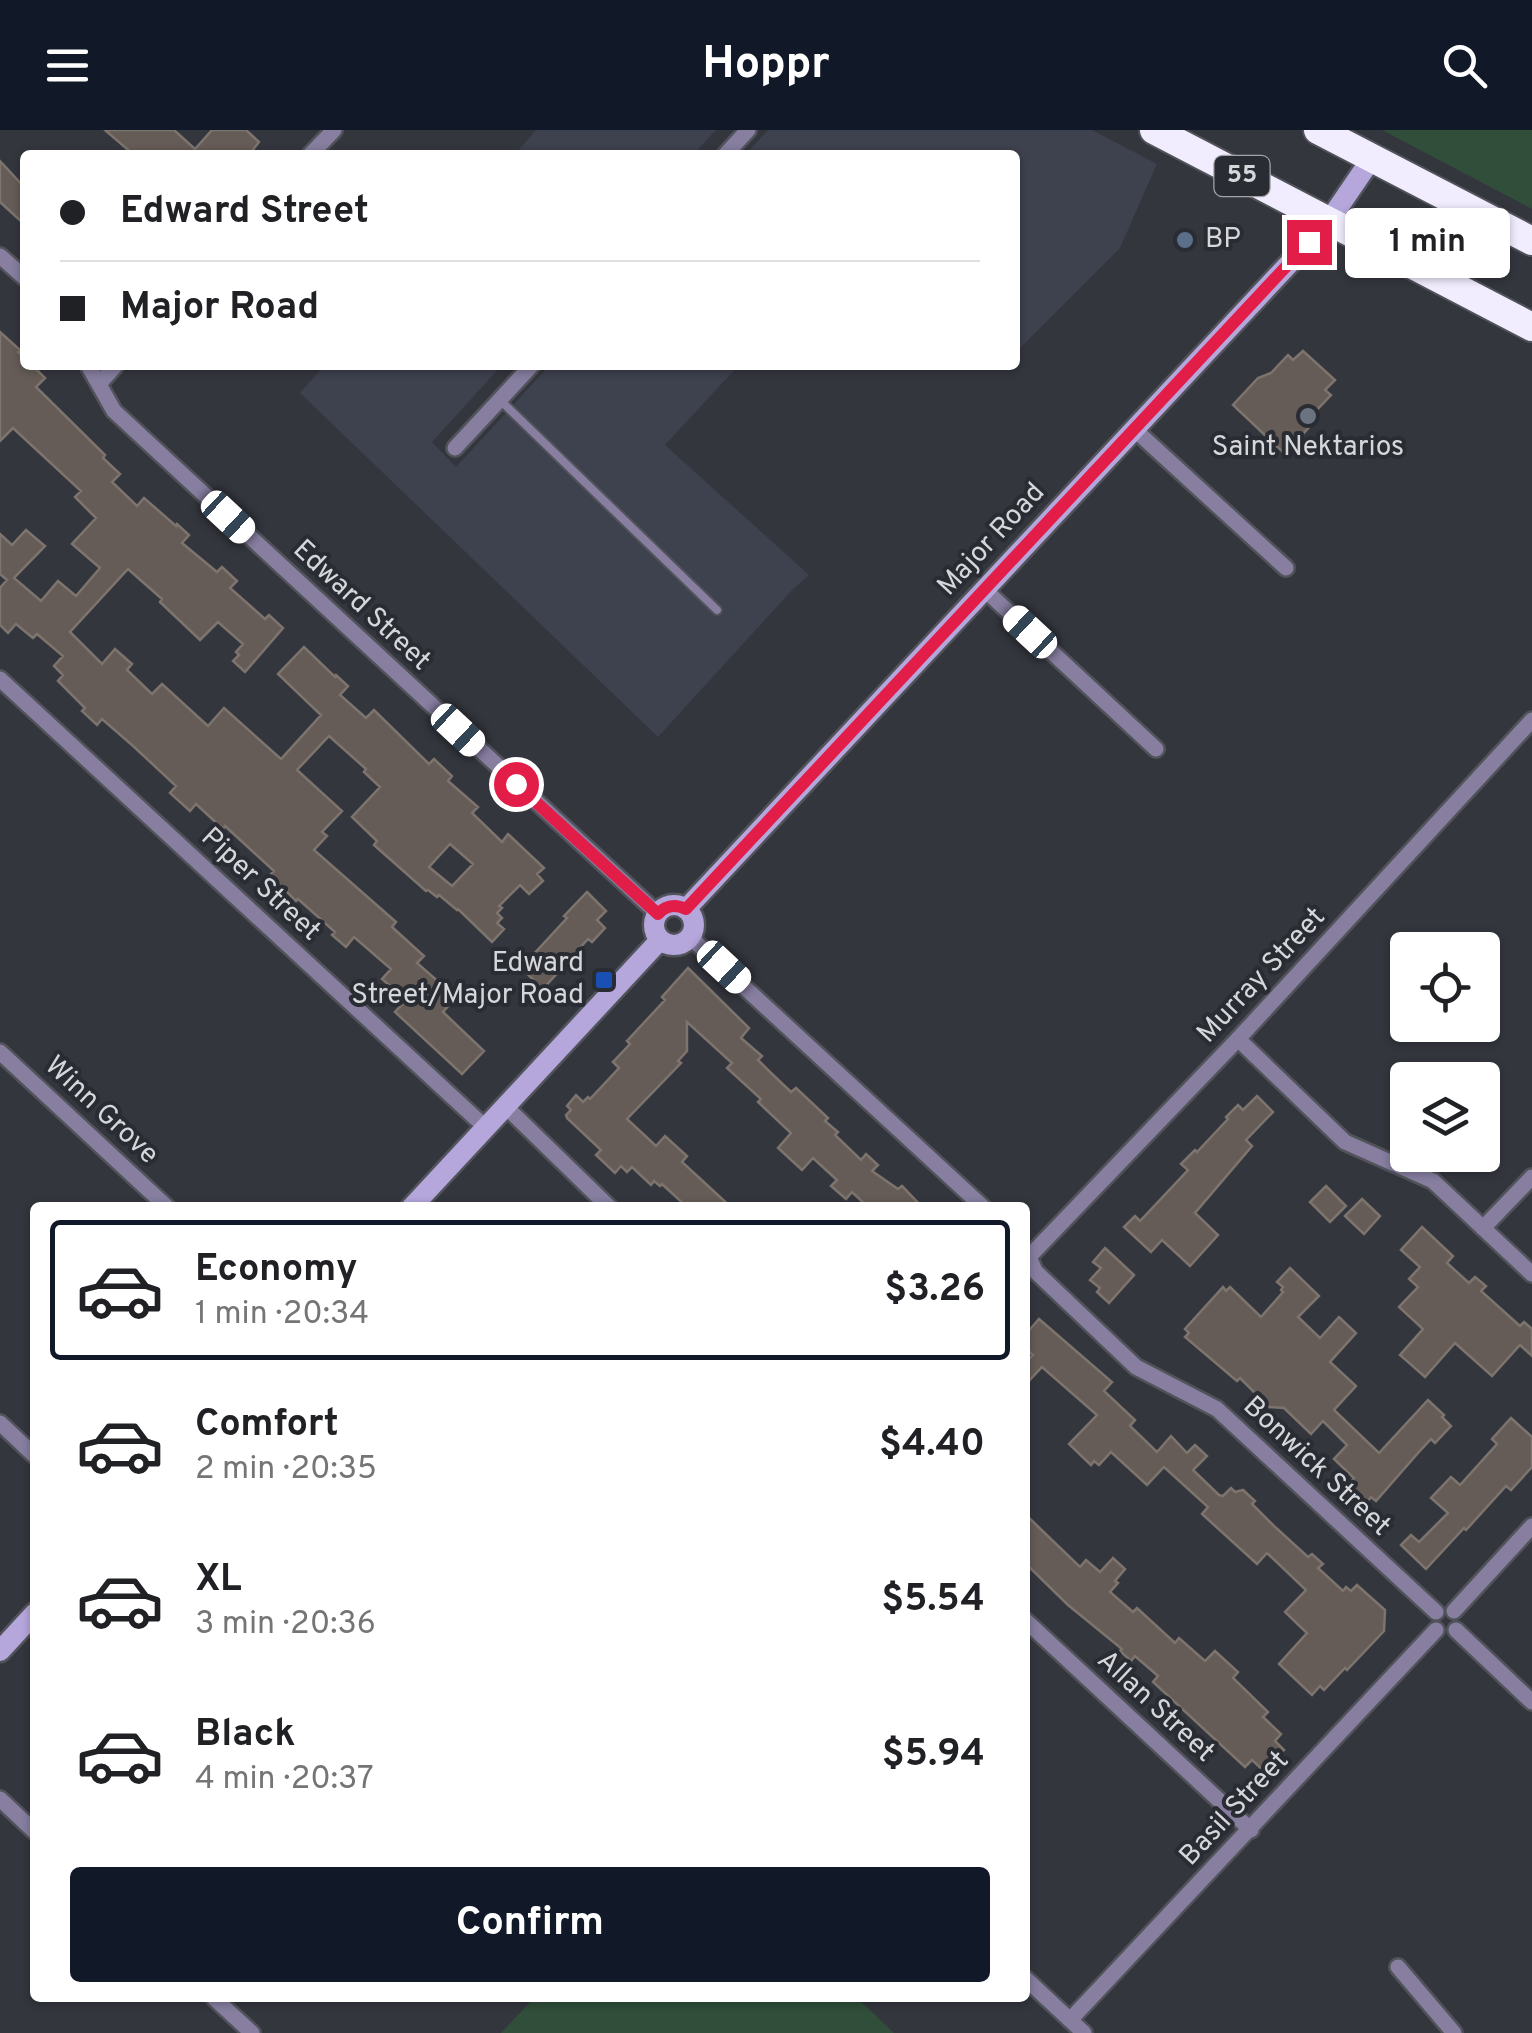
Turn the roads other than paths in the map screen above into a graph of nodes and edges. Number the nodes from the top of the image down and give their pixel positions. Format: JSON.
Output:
{"nodes":[{"id":1,"x":748,"y":130,"type":"edge"},
{"id":2,"x":1154,"y":130,"type":"edge"},
{"id":3,"x":1318,"y":130,"type":"edge"},
{"id":4,"x":730,"y":150,"type":"edge"},
{"id":5,"x":1372,"y":158,"type":"junction"},
{"id":6,"x":1329,"y":221,"type":"junction"},
{"id":7,"x":1532,"y":241,"type":"edge"},
{"id":8,"x":0,"y":256,"type":"edge"},
{"id":9,"x":20,"y":274,"type":"edge"},
{"id":10,"x":1532,"y":327,"type":"edge"},
{"id":11,"x":91,"y":370,"type":"edge"},
{"id":12,"x":112,"y":370,"type":"edge"},
{"id":13,"x":527,"y":370,"type":"edge"},
{"id":14,"x":99,"y":384,"type":"junction"},
{"id":15,"x":500,"y":400,"type":"junction"},
{"id":16,"x":1134,"y":429,"type":"junction"},
{"id":17,"x":455,"y":448,"type":"dead end"},
{"id":18,"x":1286,"y":568,"type":"dead end"},
{"id":19,"x":984,"y":590,"type":"junction"},
{"id":20,"x":717,"y":610,"type":"dead end"},
{"id":21,"x":0,"y":679,"type":"edge"},
{"id":22,"x":1532,"y":720,"type":"edge"},
{"id":23,"x":1156,"y":749,"type":"dead end"},
{"id":24,"x":686,"y":909,"type":"junction"},
{"id":25,"x":658,"y":914,"type":"junction"},
{"id":26,"x":690,"y":937,"type":"junction"},
{"id":27,"x":660,"y":940,"type":"junction"},
{"id":28,"x":1238,"y":1040,"type":"junction"},
{"id":29,"x":0,"y":1052,"type":"edge"},
{"id":30,"x":506,"y":1106,"type":"junction"},
{"id":31,"x":485,"y":1127,"type":"junction"},
{"id":32,"x":1532,"y":1177,"type":"edge"},
{"id":33,"x":162,"y":1202,"type":"edge"},
{"id":34,"x":416,"y":1202,"type":"edge"},
{"id":35,"x":604,"y":1202,"type":"edge"},
{"id":36,"x":977,"y":1202,"type":"edge"},
{"id":37,"x":1483,"y":1228,"type":"junction"},
{"id":38,"x":1030,"y":1252,"type":"edge"},
{"id":39,"x":1030,"y":1262,"type":"edge"},
{"id":40,"x":1532,"y":1274,"type":"edge"},
{"id":41,"x":0,"y":1423,"type":"edge"},
{"id":42,"x":30,"y":1451,"type":"edge"},
{"id":43,"x":1532,"y":1526,"type":"edge"},
{"id":44,"x":1454,"y":1611,"type":"junction"},
{"id":45,"x":1436,"y":1612,"type":"junction"},
{"id":46,"x":30,"y":1618,"type":"edge"},
{"id":47,"x":1030,"y":1625,"type":"edge"},
{"id":48,"x":1436,"y":1630,"type":"junction"},
{"id":49,"x":1456,"y":1630,"type":"junction"},
{"id":50,"x":0,"y":1651,"type":"edge"},
{"id":51,"x":1532,"y":1702,"type":"edge"},
{"id":52,"x":0,"y":1799,"type":"edge"},
{"id":53,"x":30,"y":1827,"type":"edge"},
{"id":54,"x":1250,"y":1830,"type":"junction"},
{"id":55,"x":1398,"y":1967,"type":"dead end"},
{"id":56,"x":1030,"y":1983,"type":"edge"},
{"id":57,"x":218,"y":2002,"type":"edge"},
{"id":58,"x":1070,"y":2020,"type":"junction"},
{"id":59,"x":252,"y":2033,"type":"edge"},
{"id":60,"x":1084,"y":2033,"type":"edge"},
{"id":61,"x":1454,"y":2033,"type":"edge"}],
"edges":[{"from":1,"to":4,"type":"street"},
{"from":2,"to":6,"type":"highway","number":"55"},
{"from":3,"to":5,"type":"highway"},
{"from":5,"to":6,"type":"street","name":"Major Road"},
{"from":5,"to":7,"type":"highway"},
{"from":6,"to":10,"type":"highway","number":"55"},
{"from":6,"to":16,"type":"street","name":"Major Road"},
{"from":8,"to":9,"type":"street"},
{"from":11,"to":14,"type":"street","name":"Edward Street"},
{"from":12,"to":14,"type":"street"},
{"from":13,"to":15,"type":"street"},
{"from":14,"to":25,"type":"street","name":"Edward Street"},
{"from":15,"to":17,"type":"street"},
{"from":15,"to":20,"type":"lane"},
{"from":16,"to":18,"type":"street"},
{"from":16,"to":19,"type":"street","name":"Major Road"},
{"from":19,"to":23,"type":"street"},
{"from":19,"to":24,"type":"street","name":"Major Road"},
{"from":21,"to":31,"type":"street","name":"Piper Street"},
{"from":22,"to":28,"type":"street","name":"Murray Street"},
{"from":24,"to":25,"type":"street"},
{"from":24,"to":26,"type":"street"},
{"from":25,"to":27,"type":"street"},
{"from":26,"to":27,"type":"street"},
{"from":26,"to":36,"type":"street"},
{"from":27,"to":30,"type":"street"},
{"from":28,"to":37,"type":"street"},
{"from":28,"to":38,"type":"street","name":"Murray Street"},
{"from":29,"to":33,"type":"street","name":"Winn Grove"},
{"from":30,"to":31,"type":"street"},
{"from":30,"to":35,"type":"street"},
{"from":31,"to":34,"type":"street"},
{"from":32,"to":37,"type":"street"},
{"from":37,"to":40,"type":"street"},
{"from":39,"to":45,"type":"street","name":"Bonwick Street"},
{"from":41,"to":42,"type":"street"},
{"from":43,"to":44,"type":"street"},
{"from":44,"to":45,"type":"street"},
{"from":44,"to":49,"type":"street"},
{"from":45,"to":48,"type":"street"},
{"from":46,"to":50,"type":"street"},
{"from":47,"to":54,"type":"street","name":"Allan Street"},
{"from":48,"to":49,"type":"street"},
{"from":48,"to":54,"type":"street","name":"Basil Street"},
{"from":49,"to":51,"type":"street"},
{"from":52,"to":53,"type":"street"},
{"from":54,"to":58,"type":"street","name":"Basil Street"},
{"from":55,"to":61,"type":"street"},
{"from":56,"to":58,"type":"street"},
{"from":57,"to":59,"type":"street"},
{"from":58,"to":60,"type":"street"}]}
